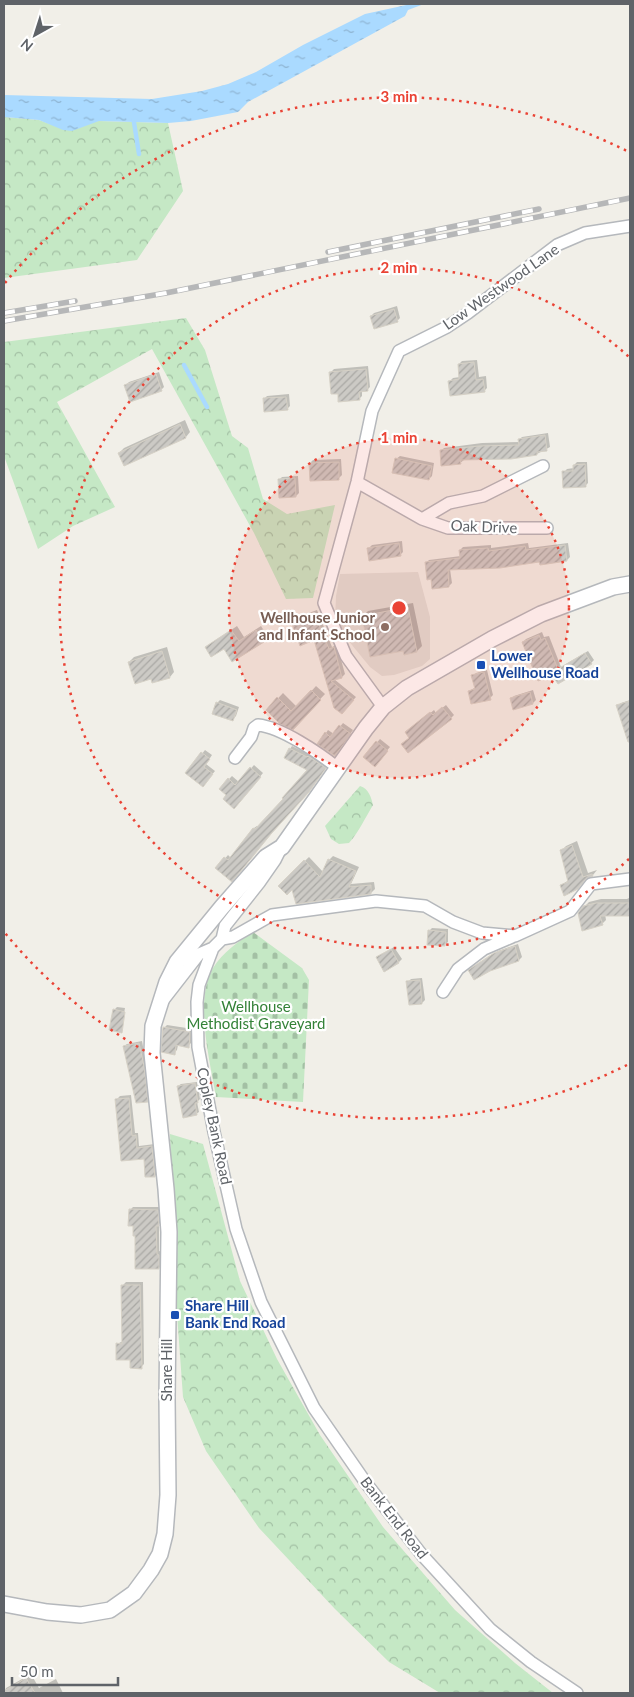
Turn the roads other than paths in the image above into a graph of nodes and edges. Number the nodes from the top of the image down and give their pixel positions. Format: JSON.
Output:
{"nodes":[{"id":1,"x":630,"y":226,"type":"edge"},
{"id":2,"x":543,"y":466,"type":"dead end"},
{"id":3,"x":357,"y":482,"type":"junction"},
{"id":4,"x":422,"y":519,"type":"junction"},
{"id":5,"x":547,"y":528,"type":"dead end"},
{"id":6,"x":630,"y":584,"type":"edge"},
{"id":7,"x":383,"y":707,"type":"junction"},
{"id":8,"x":235,"y":758,"type":"dead end"},
{"id":9,"x":338,"y":768,"type":"junction"},
{"id":10,"x":282,"y":847,"type":"junction"},
{"id":11,"x":630,"y":879,"type":"edge"},
{"id":12,"x":515,"y":936,"type":"junction"},
{"id":13,"x":222,"y":939,"type":"junction"},
{"id":14,"x":213,"y":948,"type":"junction"},
{"id":15,"x":443,"y":992,"type":"dead end"},
{"id":16,"x":161,"y":1003,"type":"junction"},
{"id":17,"x":261,"y":1302,"type":"joint"},
{"id":18,"x":4,"y":1604,"type":"edge"},
{"id":19,"x":577,"y":1693,"type":"edge"}],
"edges":[{"from":1,"to":3,"type":"street","name":"Low Westwood Lane"},
{"from":2,"to":4,"type":"street","name":"Oak Drive"},
{"from":3,"to":4,"type":"street","name":"Oak Drive"},
{"from":3,"to":7,"type":"street","name":"Low Westwood Lane"},
{"from":4,"to":5,"type":"street","name":"Oak Drive"},
{"from":6,"to":7,"type":"street"},
{"from":7,"to":9,"type":"street"},
{"from":8,"to":9,"type":"street"},
{"from":9,"to":10,"type":"street"},
{"from":10,"to":13,"type":"street","name":"Copley Bank Road"},
{"from":10,"to":16,"type":"street"},
{"from":11,"to":12,"type":"street"},
{"from":12,"to":13,"type":"street"},
{"from":12,"to":15,"type":"street"},
{"from":13,"to":14,"type":"street","name":"Copley Bank Road"},
{"from":14,"to":16,"type":"street","name":"Copley Bank Road"},
{"from":14,"to":17,"type":"street","name":"Copley Bank Road"},
{"from":16,"to":18,"type":"street","name":"Share Hill"},
{"from":17,"to":19,"type":"street","name":"Bank End Road"}]}
